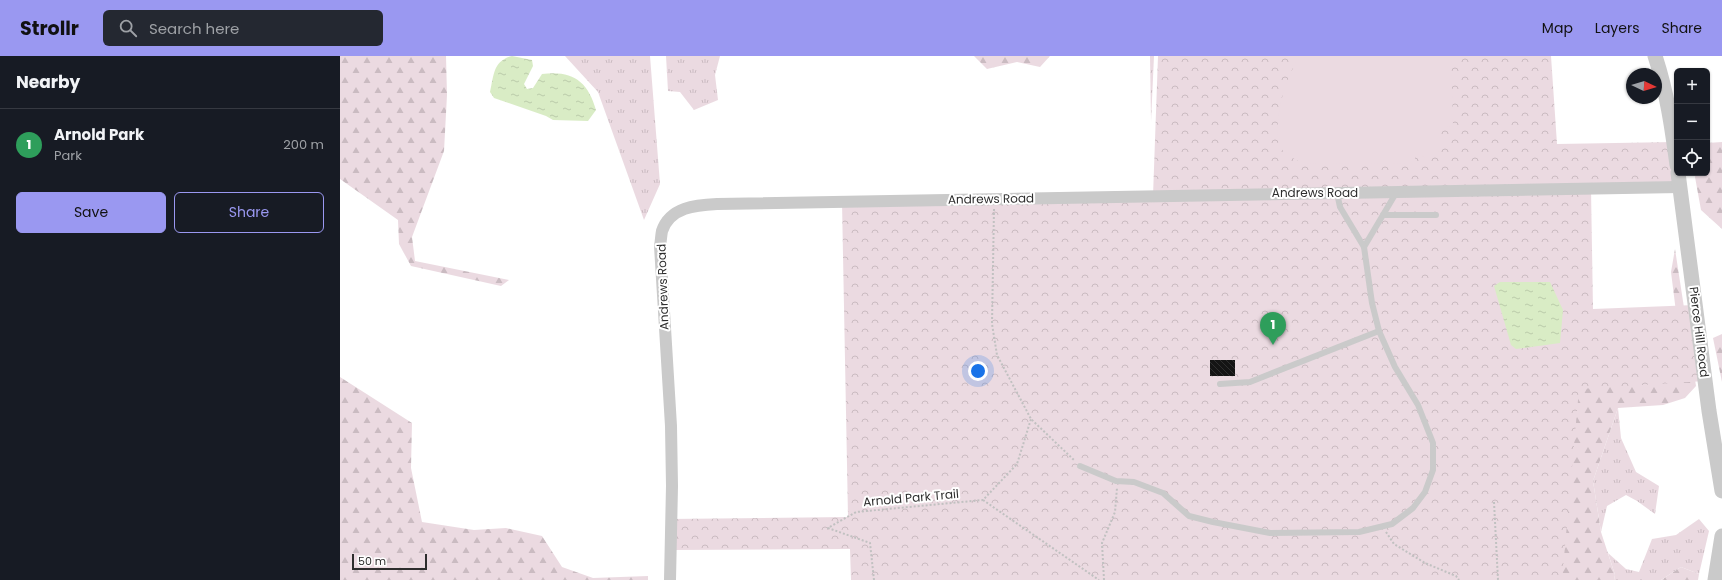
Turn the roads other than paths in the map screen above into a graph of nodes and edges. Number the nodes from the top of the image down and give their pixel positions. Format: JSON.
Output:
{"nodes":[{"id":1,"x":1655,"y":56,"type":"edge"},
{"id":2,"x":1674,"y":143,"type":"edge"},
{"id":3,"x":1679,"y":180,"type":"edge"},
{"id":4,"x":1338,"y":193,"type":"junction"},
{"id":5,"x":1396,"y":193,"type":"junction"},
{"id":6,"x":1383,"y":215,"type":"junction"},
{"id":7,"x":1436,"y":215,"type":"dead end"},
{"id":8,"x":1364,"y":247,"type":"junction"},
{"id":9,"x":1378,"y":331,"type":"junction"},
{"id":10,"x":1220,"y":384,"type":"dead end"},
{"id":11,"x":1080,"y":466,"type":"road end"},
{"id":12,"x":1722,"y":491,"type":"edge"},
{"id":13,"x":1722,"y":536,"type":"edge"},
{"id":14,"x":670,"y":580,"type":"edge"},
{"id":15,"x":1716,"y":580,"type":"edge"}],
"edges":[{"from":1,"to":2,"type":"street"},
{"from":3,"to":5,"type":"street","name":"Andrews Road"},
{"from":3,"to":12,"type":"street","name":"Pierce Hill Road"},
{"from":4,"to":5,"type":"street","name":"Andrews Road"},
{"from":4,"to":8,"type":"lane"},
{"from":4,"to":14,"type":"street","name":"Andrews Road"},
{"from":5,"to":6,"type":"lane"},
{"from":6,"to":7,"type":"lane"},
{"from":6,"to":8,"type":"lane"},
{"from":8,"to":9,"type":"lane"},
{"from":9,"to":10,"type":"lane"},
{"from":9,"to":11,"type":"lane"},
{"from":13,"to":15,"type":"street"}]}
